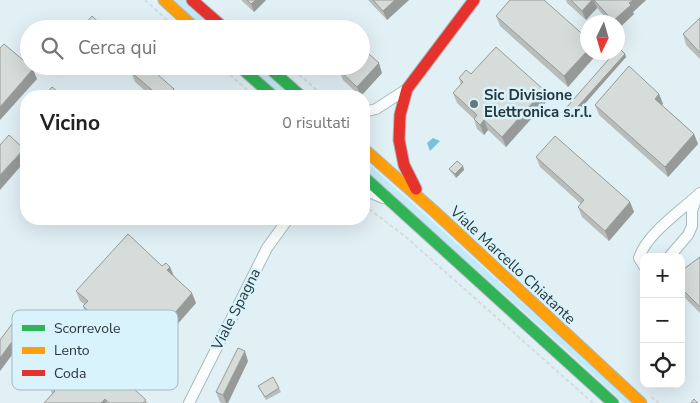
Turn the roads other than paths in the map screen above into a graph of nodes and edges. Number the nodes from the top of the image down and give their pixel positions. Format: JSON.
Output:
{"nodes":[{"id":1,"x":164,"y":0,"type":"edge"},
{"id":2,"x":192,"y":0,"type":"edge"},
{"id":3,"x":474,"y":0,"type":"edge"},
{"id":4,"x":186,"y":20,"type":"edge"},
{"id":5,"x":214,"y":20,"type":"edge"},
{"id":6,"x":249,"y":75,"type":"edge"},
{"id":7,"x":277,"y":75,"type":"edge"},
{"id":8,"x":407,"y":89,"type":"junction"},
{"id":9,"x":266,"y":90,"type":"edge"},
{"id":10,"x":294,"y":90,"type":"edge"},
{"id":11,"x":370,"y":110,"type":"edge"},
{"id":12,"x":370,"y":154,"type":"edge"},
{"id":13,"x":370,"y":182,"type":"edge"},
{"id":14,"x":370,"y":193,"type":"edge"},
{"id":15,"x":700,"y":193,"type":"edge"},
{"id":16,"x":423,"y":200,"type":"junction"},
{"id":17,"x":393,"y":203,"type":"junction"},
{"id":18,"x":284,"y":225,"type":"edge"},
{"id":19,"x":640,"y":253,"type":"edge"},
{"id":20,"x":672,"y":253,"type":"edge"},
{"id":21,"x":645,"y":399,"type":"edge"},
{"id":22,"x":189,"y":403,"type":"edge"},
{"id":23,"x":612,"y":403,"type":"edge"}],
"edges":[{"from":1,"to":4,"type":"street"},
{"from":2,"to":5,"type":"street"},
{"from":3,"to":8,"type":"street"},
{"from":6,"to":9,"type":"street"},
{"from":7,"to":10,"type":"street"},
{"from":8,"to":11,"type":"street"},
{"from":8,"to":16,"type":"street"},
{"from":12,"to":16,"type":"street","name":"Viale Marcello Chiatante"},
{"from":13,"to":17,"type":"street"},
{"from":14,"to":17,"type":"street"},
{"from":15,"to":19,"type":"street"},
{"from":15,"to":20,"type":"street"},
{"from":16,"to":21,"type":"street","name":"Viale Marcello Chiatante"},
{"from":17,"to":23,"type":"street"},
{"from":18,"to":22,"type":"street","name":"Viale Spagna"}]}
